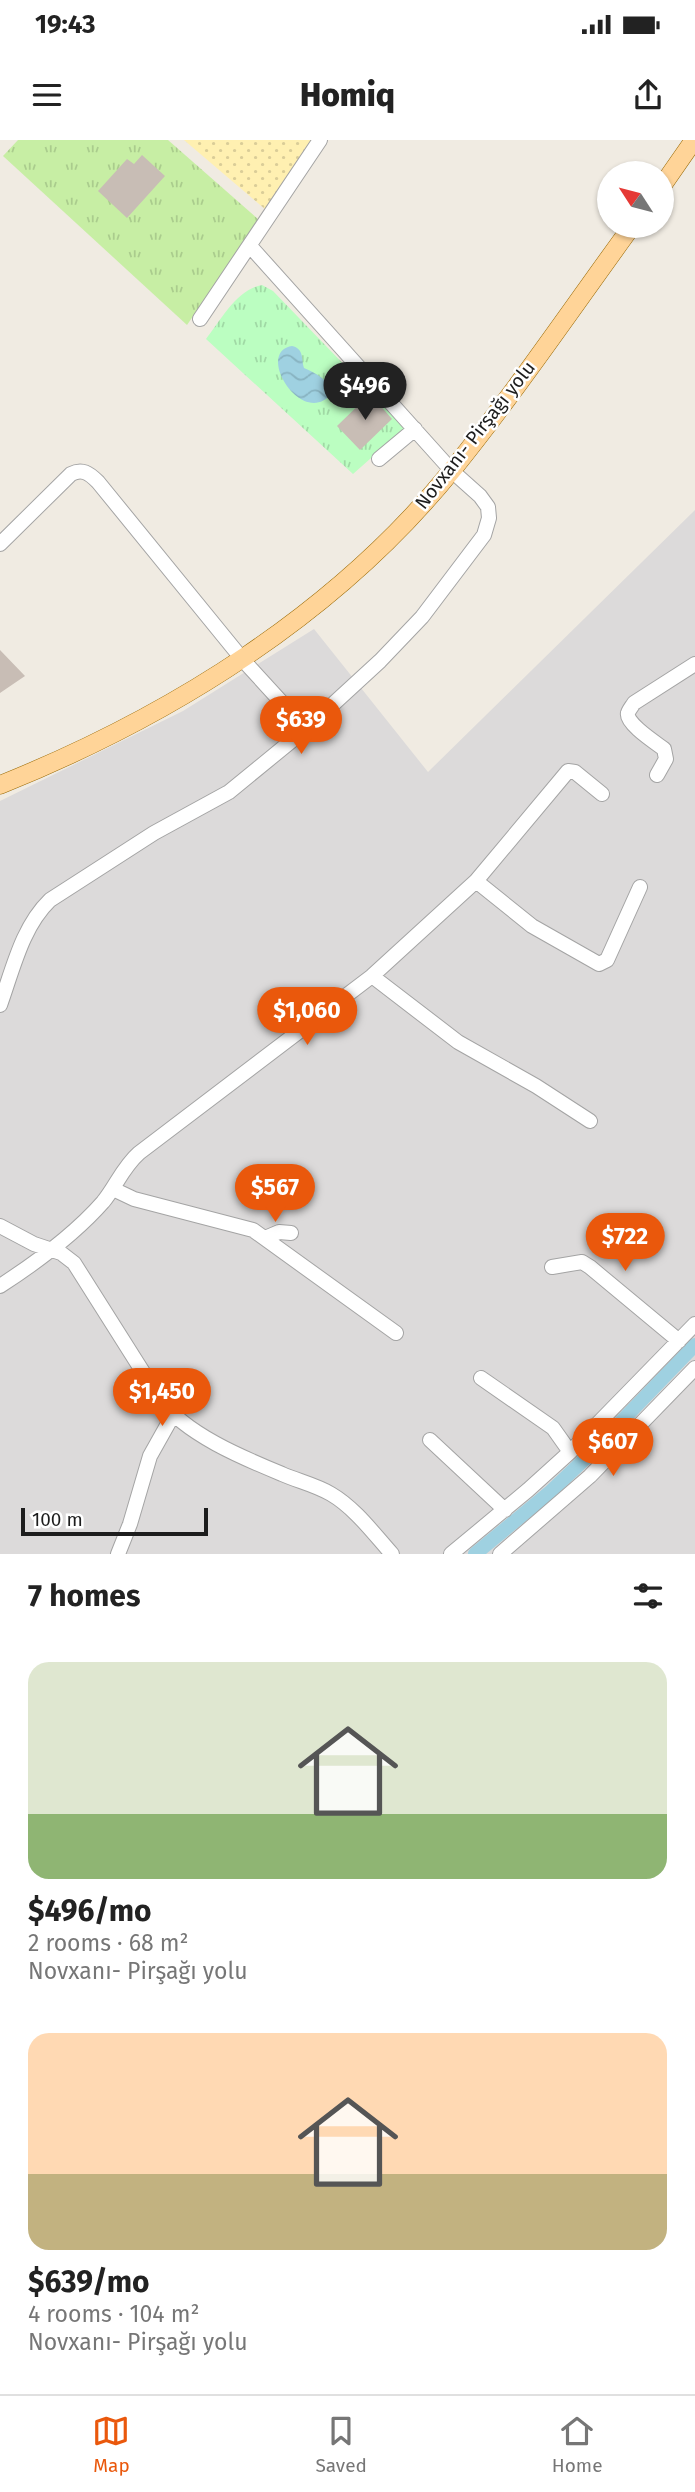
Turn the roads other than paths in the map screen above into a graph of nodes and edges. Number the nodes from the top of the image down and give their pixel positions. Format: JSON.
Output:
{"nodes":[{"id":1,"x":320,"y":140,"type":"edge"},
{"id":2,"x":694,"y":140,"type":"edge"},
{"id":3,"x":674,"y":169,"type":"edge"},
{"id":4,"x":623,"y":238,"type":"edge"},
{"id":5,"x":250,"y":246,"type":"junction"},
{"id":6,"x":200,"y":319,"type":"dead end"},
{"id":7,"x":415,"y":429,"type":"junction"},
{"id":8,"x":379,"y":459,"type":"dead end"},
{"id":9,"x":452,"y":471,"type":"junction"},
{"id":10,"x":0,"y":544,"type":"edge"},
{"id":11,"x":243,"y":660,"type":"junction"},
{"id":12,"x":695,"y":664,"type":"edge"},
{"id":13,"x":306,"y":729,"type":"junction"},
{"id":14,"x":657,"y":775,"type":"dead end"},
{"id":15,"x":0,"y":785,"type":"edge"},
{"id":16,"x":602,"y":793,"type":"dead end"},
{"id":17,"x":476,"y":881,"type":"junction"},
{"id":18,"x":640,"y":887,"type":"dead end"},
{"id":19,"x":373,"y":976,"type":"junction"},
{"id":20,"x":0,"y":1005,"type":"edge"},
{"id":21,"x":590,"y":1121,"type":"dead end"},
{"id":22,"x":113,"y":1189,"type":"junction"},
{"id":23,"x":0,"y":1226,"type":"edge"},
{"id":24,"x":292,"y":1233,"type":"dead end"},
{"id":25,"x":265,"y":1238,"type":"junction"},
{"id":26,"x":52,"y":1250,"type":"junction"},
{"id":27,"x":552,"y":1267,"type":"dead end"},
{"id":28,"x":0,"y":1286,"type":"edge"},
{"id":29,"x":695,"y":1324,"type":"edge"},
{"id":30,"x":396,"y":1333,"type":"dead end"},
{"id":31,"x":679,"y":1340,"type":"junction"},
{"id":32,"x":695,"y":1368,"type":"edge"},
{"id":33,"x":481,"y":1378,"type":"dead end"},
{"id":34,"x":173,"y":1415,"type":"junction"},
{"id":35,"x":430,"y":1440,"type":"dead end"},
{"id":36,"x":570,"y":1452,"type":"junction"},
{"id":37,"x":505,"y":1510,"type":"junction"},
{"id":38,"x":387,"y":1552,"type":"edge"},
{"id":39,"x":118,"y":1554,"type":"edge"},
{"id":40,"x":451,"y":1554,"type":"edge"},
{"id":41,"x":500,"y":1554,"type":"edge"}],
"edges":[{"from":1,"to":5,"type":"street"},
{"from":2,"to":3,"type":"main road"},
{"from":4,"to":9,"type":"main road","name":"Novxanı- Pirşağı yolu"},
{"from":5,"to":6,"type":"street"},
{"from":5,"to":7,"type":"street"},
{"from":7,"to":8,"type":"street"},
{"from":7,"to":9,"type":"street"},
{"from":9,"to":11,"type":"main road","name":"Novxanı- Pirşağı yolu"},
{"from":9,"to":13,"type":"street"},
{"from":10,"to":11,"type":"street"},
{"from":11,"to":13,"type":"street"},
{"from":11,"to":15,"type":"main road","name":"Novxanı- Pirşağı yolu"},
{"from":12,"to":14,"type":"street"},
{"from":13,"to":20,"type":"street"},
{"from":16,"to":17,"type":"street"},
{"from":17,"to":18,"type":"street"},
{"from":17,"to":19,"type":"street"},
{"from":19,"to":21,"type":"street"},
{"from":19,"to":22,"type":"street"},
{"from":22,"to":25,"type":"street"},
{"from":22,"to":26,"type":"street"},
{"from":23,"to":26,"type":"street"},
{"from":24,"to":25,"type":"street"},
{"from":25,"to":30,"type":"street"},
{"from":26,"to":28,"type":"street"},
{"from":26,"to":34,"type":"street"},
{"from":27,"to":31,"type":"street"},
{"from":29,"to":31,"type":"street"},
{"from":31,"to":36,"type":"street"},
{"from":32,"to":41,"type":"street"},
{"from":33,"to":36,"type":"street"},
{"from":34,"to":38,"type":"street"},
{"from":34,"to":39,"type":"street"},
{"from":35,"to":37,"type":"street"},
{"from":36,"to":37,"type":"street"},
{"from":37,"to":40,"type":"street"}]}
